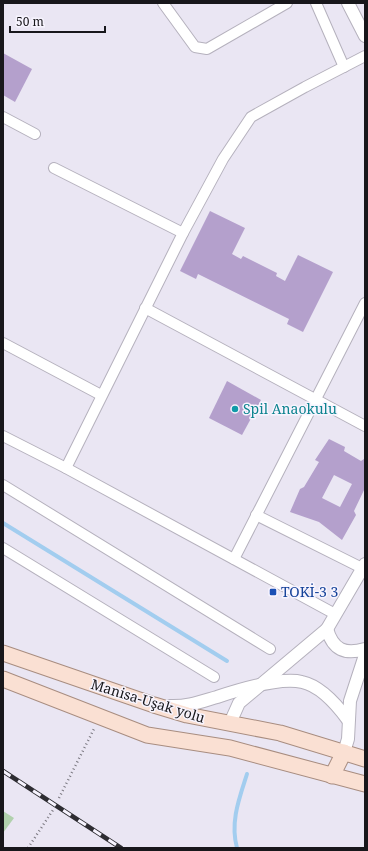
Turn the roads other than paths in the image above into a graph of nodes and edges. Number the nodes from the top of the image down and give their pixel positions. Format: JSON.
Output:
{"nodes":[{"id":1,"x":163,"y":3,"type":"edge"},
{"id":2,"x":287,"y":3,"type":"edge"},
{"id":3,"x":316,"y":3,"type":"edge"},
{"id":4,"x":348,"y":3,"type":"edge"},
{"id":5,"x":365,"y":36,"type":"edge"},
{"id":6,"x":365,"y":56,"type":"edge"},
{"id":7,"x":344,"y":67,"type":"junction"},
{"id":8,"x":3,"y":118,"type":"edge"},
{"id":9,"x":36,"y":134,"type":"dead end"},
{"id":10,"x":54,"y":168,"type":"dead end"},
{"id":11,"x":183,"y":233,"type":"junction"},
{"id":12,"x":365,"y":303,"type":"edge"},
{"id":13,"x":145,"y":308,"type":"junction"},
{"id":14,"x":3,"y":343,"type":"edge"},
{"id":15,"x":101,"y":395,"type":"junction"},
{"id":16,"x":314,"y":400,"type":"junction"},
{"id":17,"x":365,"y":426,"type":"edge"},
{"id":18,"x":3,"y":436,"type":"edge"},
{"id":19,"x":66,"y":468,"type":"junction"},
{"id":20,"x":3,"y":485,"type":"edge"},
{"id":21,"x":256,"y":515,"type":"junction"},
{"id":22,"x":3,"y":548,"type":"edge"},
{"id":23,"x":234,"y":558,"type":"junction"},
{"id":24,"x":364,"y":566,"type":"edge"},
{"id":25,"x":335,"y":614,"type":"junction"},
{"id":26,"x":326,"y":630,"type":"junction"},
{"id":27,"x":365,"y":649,"type":"edge"},
{"id":28,"x":270,"y":650,"type":"dead end"},
{"id":29,"x":3,"y":653,"type":"edge"},
{"id":30,"x":365,"y":655,"type":"edge"},
{"id":31,"x":214,"y":677,"type":"dead end"},
{"id":32,"x":3,"y":679,"type":"edge"},
{"id":33,"x":261,"y":685,"type":"junction"},
{"id":34,"x":154,"y":705,"type":"junction"},
{"id":35,"x":348,"y":720,"type":"junction"},
{"id":36,"x":230,"y":723,"type":"junction"},
{"id":37,"x":230,"y":748,"type":"junction"},
{"id":38,"x":344,"y":752,"type":"junction"},
{"id":39,"x":365,"y":759,"type":"edge"},
{"id":40,"x":332,"y":776,"type":"junction"},
{"id":41,"x":365,"y":784,"type":"edge"}],
"edges":[{"from":1,"to":2,"type":"street"},
{"from":3,"to":7,"type":"street"},
{"from":4,"to":5,"type":"street"},
{"from":6,"to":7,"type":"street"},
{"from":7,"to":11,"type":"street"},
{"from":8,"to":9,"type":"street"},
{"from":10,"to":11,"type":"street"},
{"from":11,"to":13,"type":"street"},
{"from":12,"to":16,"type":"street"},
{"from":13,"to":15,"type":"street"},
{"from":13,"to":16,"type":"street"},
{"from":14,"to":15,"type":"street"},
{"from":15,"to":19,"type":"street"},
{"from":16,"to":17,"type":"street"},
{"from":16,"to":21,"type":"street"},
{"from":18,"to":19,"type":"street"},
{"from":19,"to":23,"type":"street"},
{"from":20,"to":28,"type":"street"},
{"from":21,"to":23,"type":"street"},
{"from":21,"to":24,"type":"street"},
{"from":22,"to":31,"type":"street"},
{"from":23,"to":25,"type":"street"},
{"from":24,"to":25,"type":"street"},
{"from":25,"to":26,"type":"street"},
{"from":26,"to":27,"type":"street"},
{"from":26,"to":33,"type":"street"},
{"from":29,"to":34,"type":"main road","name":"Manisa-Uşak yolu"},
{"from":30,"to":35,"type":"street"},
{"from":32,"to":37,"type":"main road"},
{"from":33,"to":34,"type":"street"},
{"from":33,"to":35,"type":"street"},
{"from":33,"to":36,"type":"street"},
{"from":34,"to":36,"type":"main road","name":"Manisa-Uşak yolu"},
{"from":35,"to":38,"type":"street"},
{"from":36,"to":37,"type":"main road"},
{"from":36,"to":38,"type":"main road","name":"Manisa-Uşak yolu"},
{"from":37,"to":40,"type":"main road"},
{"from":38,"to":39,"type":"main road","name":"Manisa-Uşak yolu"},
{"from":38,"to":40,"type":"main road"},
{"from":40,"to":41,"type":"main road"}]}
